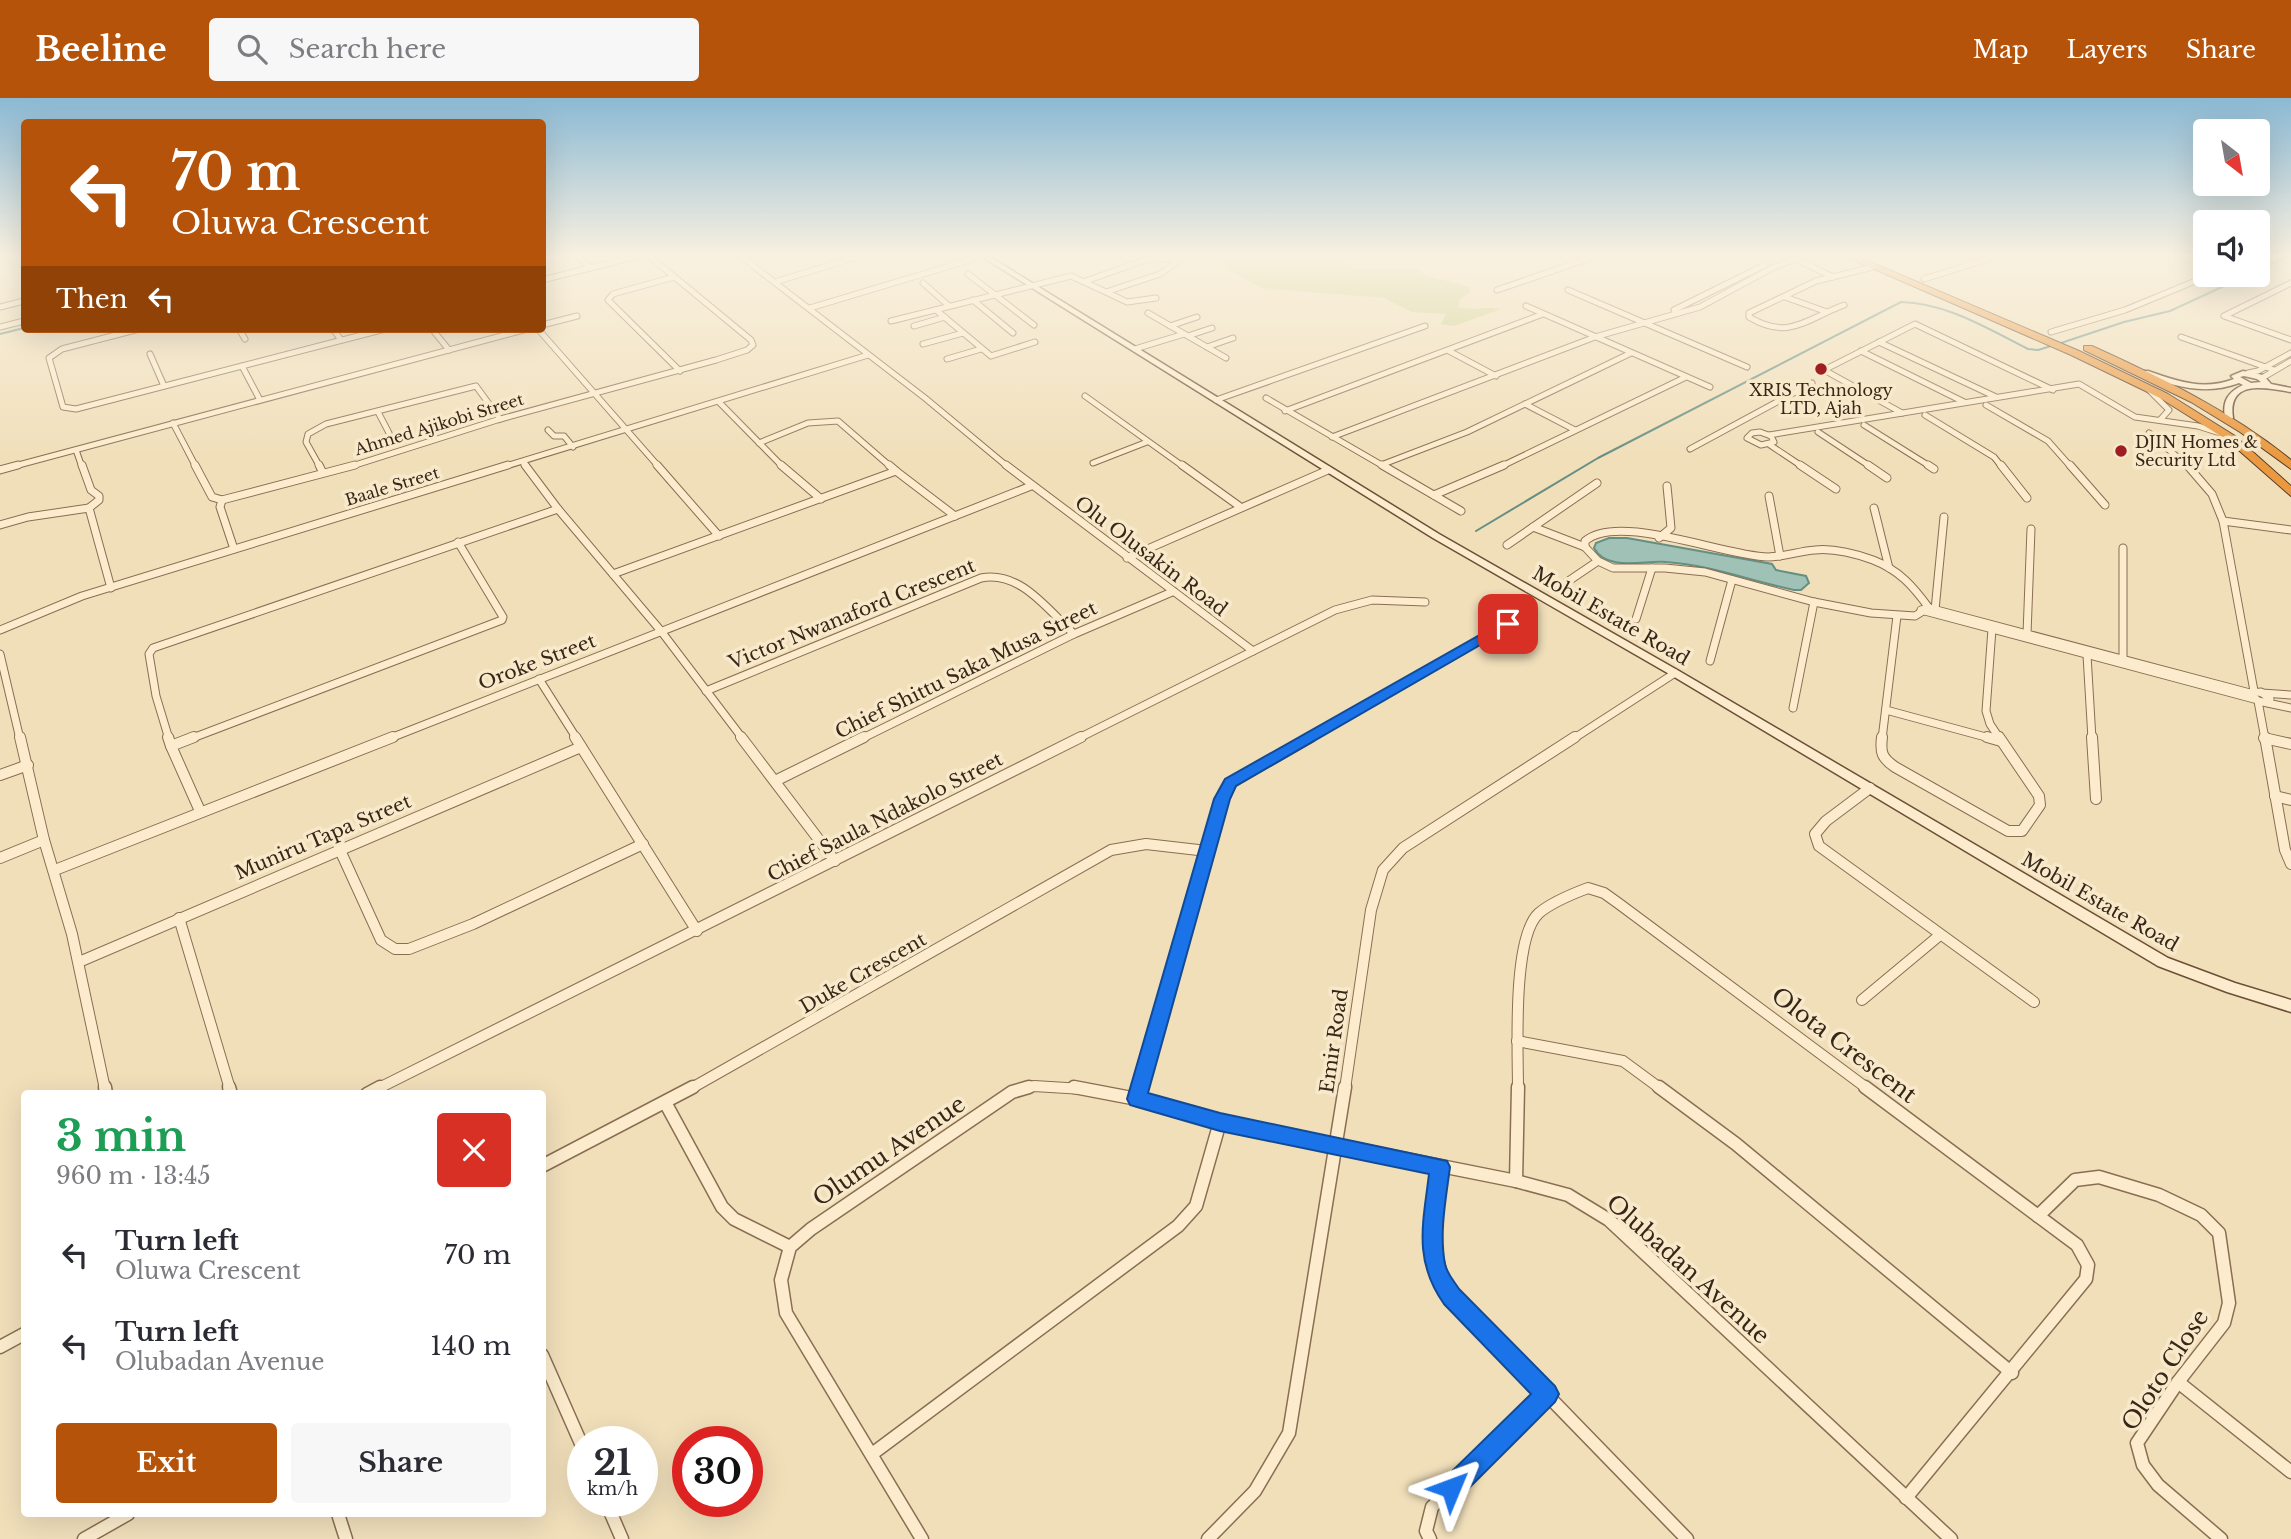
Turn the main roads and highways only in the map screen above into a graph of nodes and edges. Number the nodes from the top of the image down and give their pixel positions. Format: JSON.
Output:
{"nodes":[{"id":1,"x":1090,"y":322,"type":"edge"},
{"id":2,"x":2015,"y":322,"type":"edge"},
{"id":3,"x":2020,"y":322,"type":"edge"},
{"id":4,"x":2053,"y":337,"type":"junction"},
{"id":5,"x":2138,"y":377,"type":"junction"},
{"id":6,"x":2263,"y":381,"type":"junction"},
{"id":7,"x":2252,"y":385,"type":"junction"},
{"id":8,"x":2291,"y":389,"type":"edge"},
{"id":9,"x":2229,"y":418,"type":"junction"},
{"id":10,"x":2291,"y":466,"type":"edge"},
{"id":11,"x":2291,"y":492,"type":"edge"},
{"id":12,"x":2291,"y":1006,"type":"edge"}],
"edges":[{"from":1,"to":12,"type":"main road","name":"Mobil Estate Road"},
{"from":2,"to":4,"type":"highway"},
{"from":3,"to":4,"type":"highway"},
{"from":4,"to":5,"type":"highway"},
{"from":4,"to":5,"type":"highway"},
{"from":5,"to":9,"type":"highway"},
{"from":5,"to":11,"type":"highway"},
{"from":6,"to":7,"type":"main road"},
{"from":6,"to":7,"type":"main road"},
{"from":6,"to":8,"type":"main road"},
{"from":7,"to":9,"type":"main road"},
{"from":9,"to":10,"type":"highway"}]}
